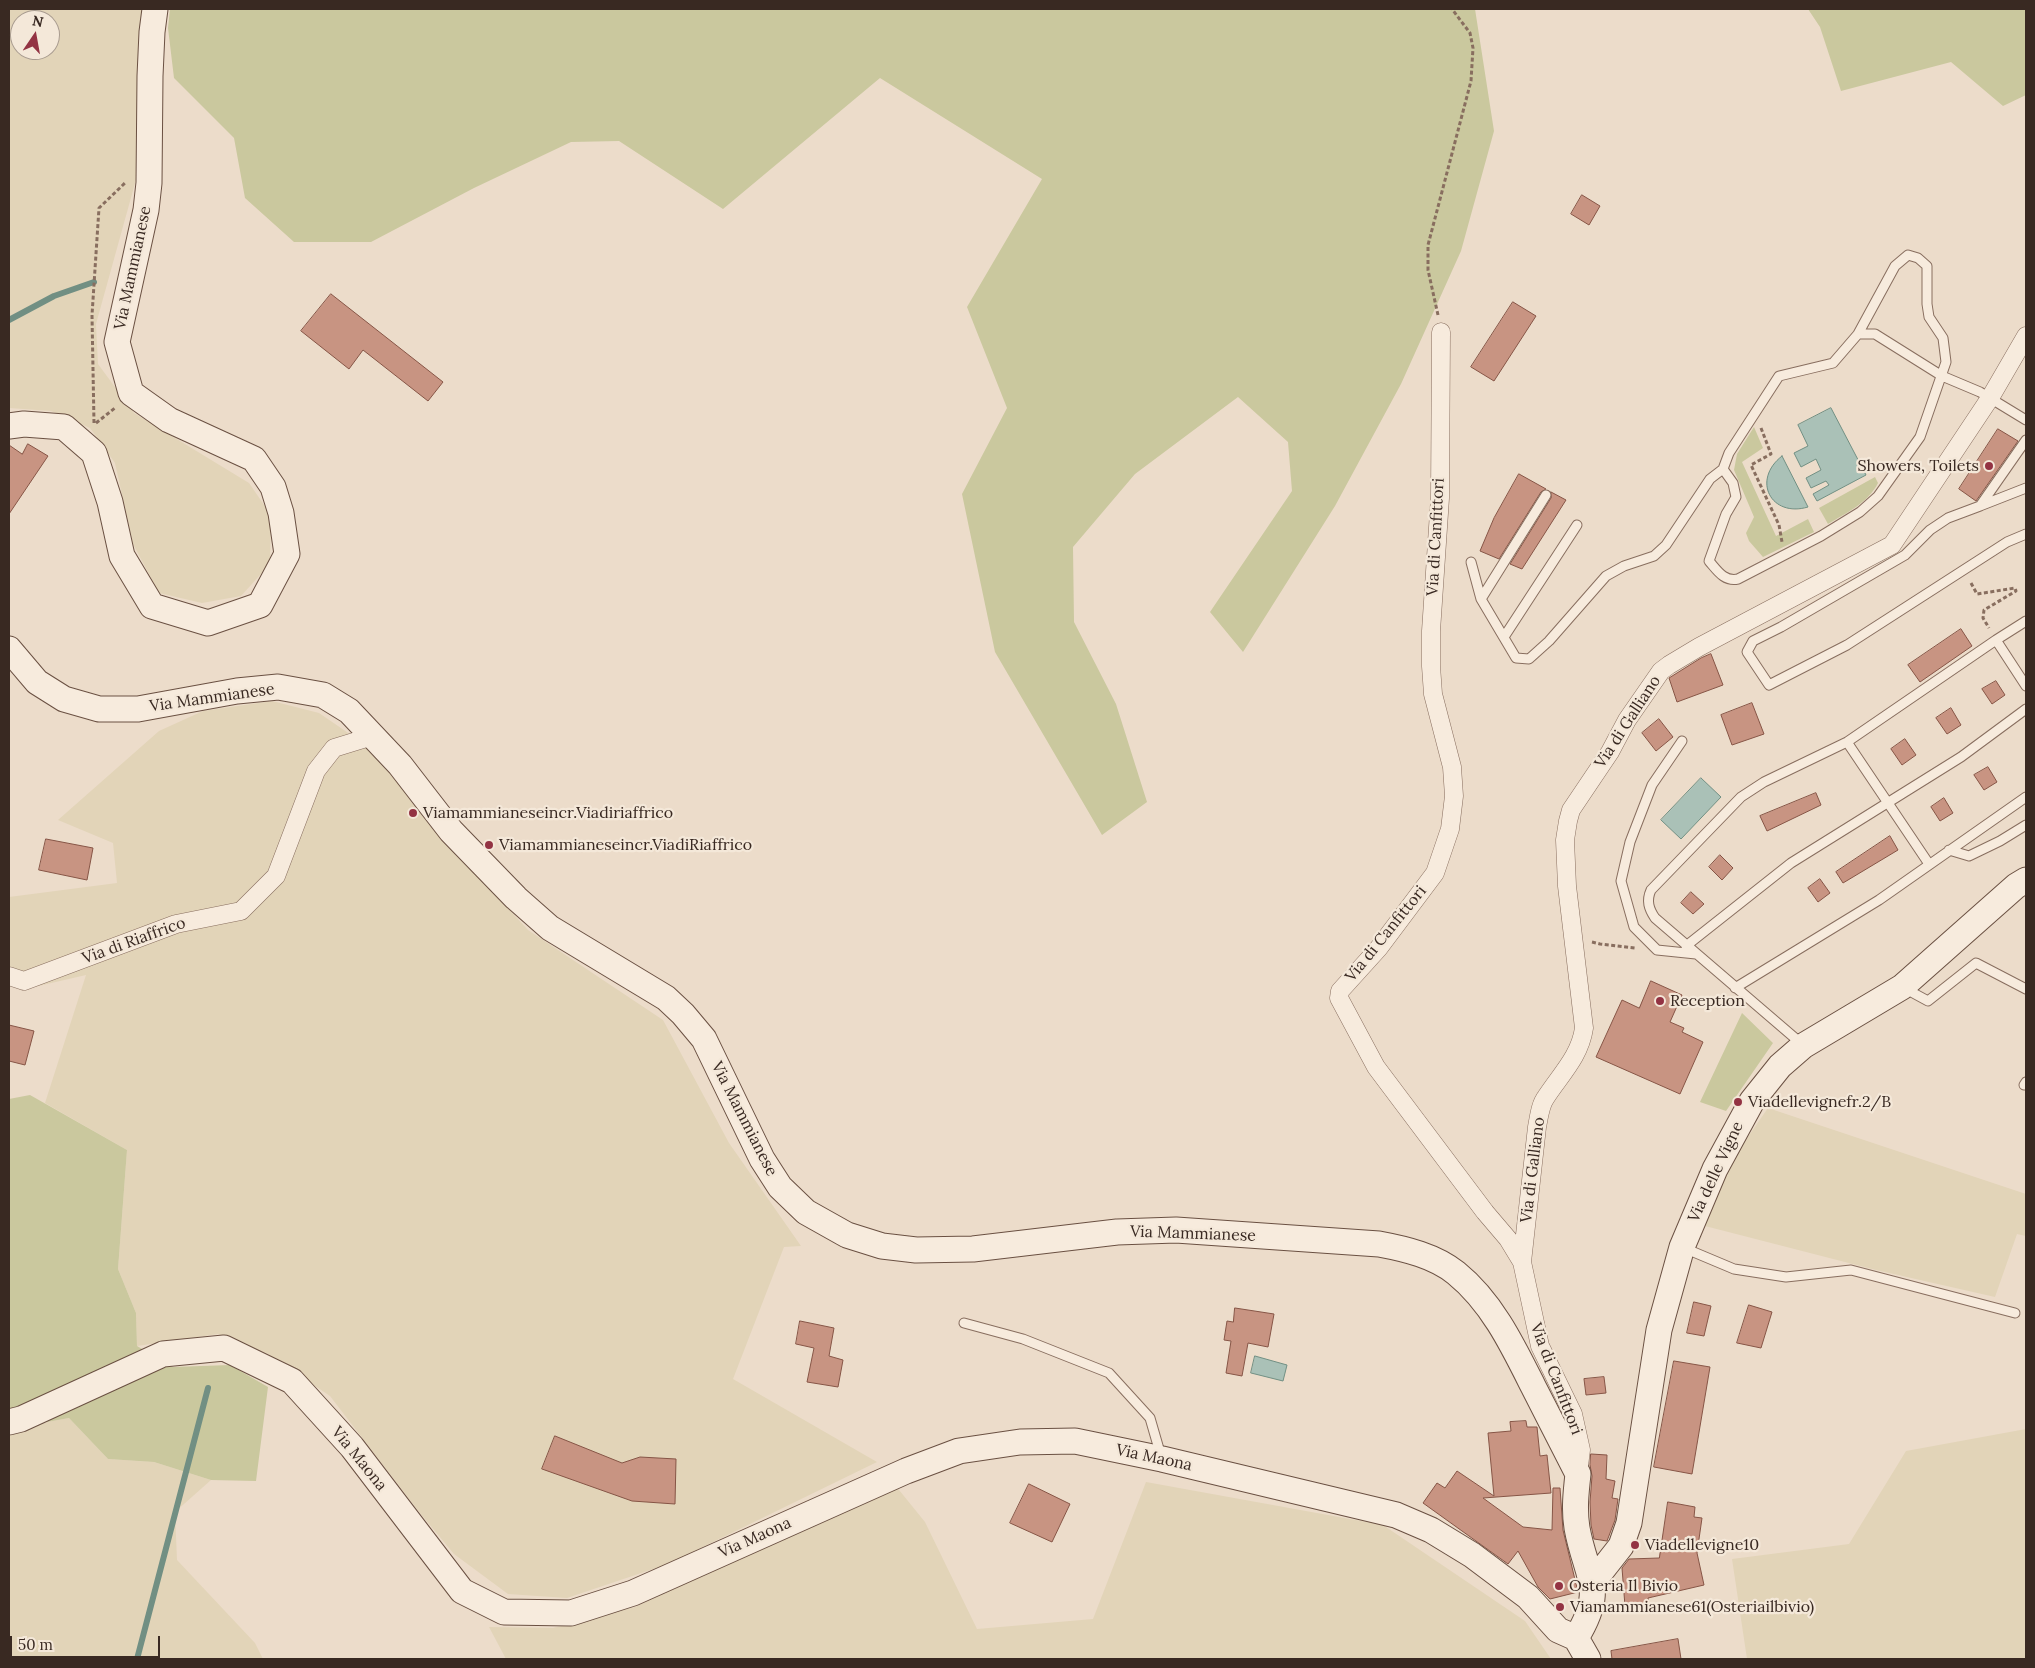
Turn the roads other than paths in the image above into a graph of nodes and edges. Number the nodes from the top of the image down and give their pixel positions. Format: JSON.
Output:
{"nodes":[{"id":1,"x":155,"y":9,"type":"edge"},
{"id":2,"x":1441,"y":332,"type":"road end"},
{"id":3,"x":1858,"y":334,"type":"junction"},
{"id":4,"x":2026,"y":336,"type":"edge"},
{"id":5,"x":1942,"y":376,"type":"junction"},
{"id":6,"x":1990,"y":398,"type":"junction"},
{"id":7,"x":2026,"y":420,"type":"edge"},
{"id":8,"x":9,"y":426,"type":"edge"},
{"id":9,"x":2026,"y":440,"type":"edge"},
{"id":10,"x":1723,"y":469,"type":"junction"},
{"id":11,"x":2026,"y":488,"type":"edge"},
{"id":12,"x":1546,"y":496,"type":"dead end"},
{"id":13,"x":1980,"y":506,"type":"junction"},
{"id":14,"x":1577,"y":525,"type":"dead end"},
{"id":15,"x":2026,"y":534,"type":"edge"},
{"id":16,"x":1471,"y":562,"type":"dead end"},
{"id":17,"x":1481,"y":599,"type":"junction"},
{"id":18,"x":2026,"y":621,"type":"edge"},
{"id":19,"x":1504,"y":637,"type":"junction"},
{"id":20,"x":1996,"y":640,"type":"junction"},
{"id":21,"x":9,"y":648,"type":"edge"},
{"id":22,"x":2026,"y":686,"type":"edge"},
{"id":23,"x":2026,"y":709,"type":"edge"},
{"id":24,"x":373,"y":736,"type":"junction"},
{"id":25,"x":1682,"y":741,"type":"dead end"},
{"id":26,"x":1847,"y":742,"type":"junction"},
{"id":27,"x":2026,"y":797,"type":"edge"},
{"id":28,"x":1887,"y":803,"type":"junction"},
{"id":29,"x":2026,"y":825,"type":"edge"},
{"id":30,"x":1949,"y":850,"type":"junction"},
{"id":31,"x":1930,"y":864,"type":"junction"},
{"id":32,"x":2026,"y":880,"type":"edge"},
{"id":33,"x":1686,"y":946,"type":"junction"},
{"id":34,"x":1696,"y":954,"type":"junction"},
{"id":35,"x":9,"y":976,"type":"edge"},
{"id":36,"x":1902,"y":987,"type":"junction"},
{"id":37,"x":1735,"y":988,"type":"junction"},
{"id":38,"x":2026,"y":989,"type":"edge"},
{"id":39,"x":1803,"y":1046,"type":"junction"},
{"id":40,"x":1682,"y":1247,"type":"junction"},
{"id":41,"x":1522,"y":1262,"type":"junction"},
{"id":42,"x":2015,"y":1313,"type":"dead end"},
{"id":43,"x":964,"y":1323,"type":"dead end"},
{"id":44,"x":9,"y":1422,"type":"edge"},
{"id":45,"x":1162,"y":1459,"type":"junction"},
{"id":46,"x":1578,"y":1474,"type":"junction"},
{"id":47,"x":1592,"y":1583,"type":"junction"},
{"id":48,"x":1582,"y":1649,"type":"edge"}],
"edges":[{"from":1,"to":8,"type":"main road","name":"Via Mammianese"},
{"from":2,"to":41,"type":"street","name":"Via di Canfittori"},
{"from":3,"to":5,"type":"lane"},
{"from":3,"to":5,"type":"lane"},
{"from":3,"to":10,"type":"lane"},
{"from":4,"to":6,"type":"street","name":"Via di Galliano"},
{"from":5,"to":6,"type":"lane"},
{"from":5,"to":10,"type":"lane"},
{"from":6,"to":7,"type":"lane"},
{"from":6,"to":41,"type":"street","name":"Via di Galliano"},
{"from":9,"to":13,"type":"lane"},
{"from":10,"to":19,"type":"lane"},
{"from":11,"to":13,"type":"lane"},
{"from":12,"to":17,"type":"lane"},
{"from":13,"to":15,"type":"lane"},
{"from":14,"to":19,"type":"lane"},
{"from":16,"to":17,"type":"lane"},
{"from":17,"to":19,"type":"lane"},
{"from":18,"to":20,"type":"lane"},
{"from":20,"to":22,"type":"lane"},
{"from":20,"to":26,"type":"lane"},
{"from":21,"to":24,"type":"main road","name":"Via Mammianese"},
{"from":23,"to":28,"type":"lane"},
{"from":24,"to":35,"type":"street","name":"Via di Riaffrico"},
{"from":24,"to":46,"type":"main road","name":"Via Mammianese"},
{"from":25,"to":34,"type":"lane"},
{"from":26,"to":28,"type":"lane"},
{"from":26,"to":33,"type":"lane"},
{"from":27,"to":30,"type":"lane"},
{"from":28,"to":31,"type":"lane"},
{"from":28,"to":33,"type":"lane"},
{"from":29,"to":30,"type":"lane"},
{"from":30,"to":31,"type":"lane"},
{"from":31,"to":37,"type":"lane"},
{"from":32,"to":36,"type":"main road","name":"Via delle Vigne"},
{"from":33,"to":34,"type":"lane"},
{"from":34,"to":37,"type":"lane"},
{"from":36,"to":38,"type":"lane"},
{"from":36,"to":39,"type":"main road","name":"Via delle Vigne"},
{"from":37,"to":39,"type":"lane"},
{"from":39,"to":40,"type":"main road","name":"Via delle Vigne"},
{"from":40,"to":42,"type":"lane"},
{"from":40,"to":47,"type":"main road","name":"Via delle Vigne"},
{"from":41,"to":46,"type":"street","name":"Via di Canfittori"},
{"from":43,"to":45,"type":"lane"},
{"from":44,"to":45,"type":"main road","name":"Via Maona"},
{"from":45,"to":48,"type":"main road","name":"Via Maona"},
{"from":46,"to":47,"type":"main road"},
{"from":47,"to":48,"type":"main road"}]}
